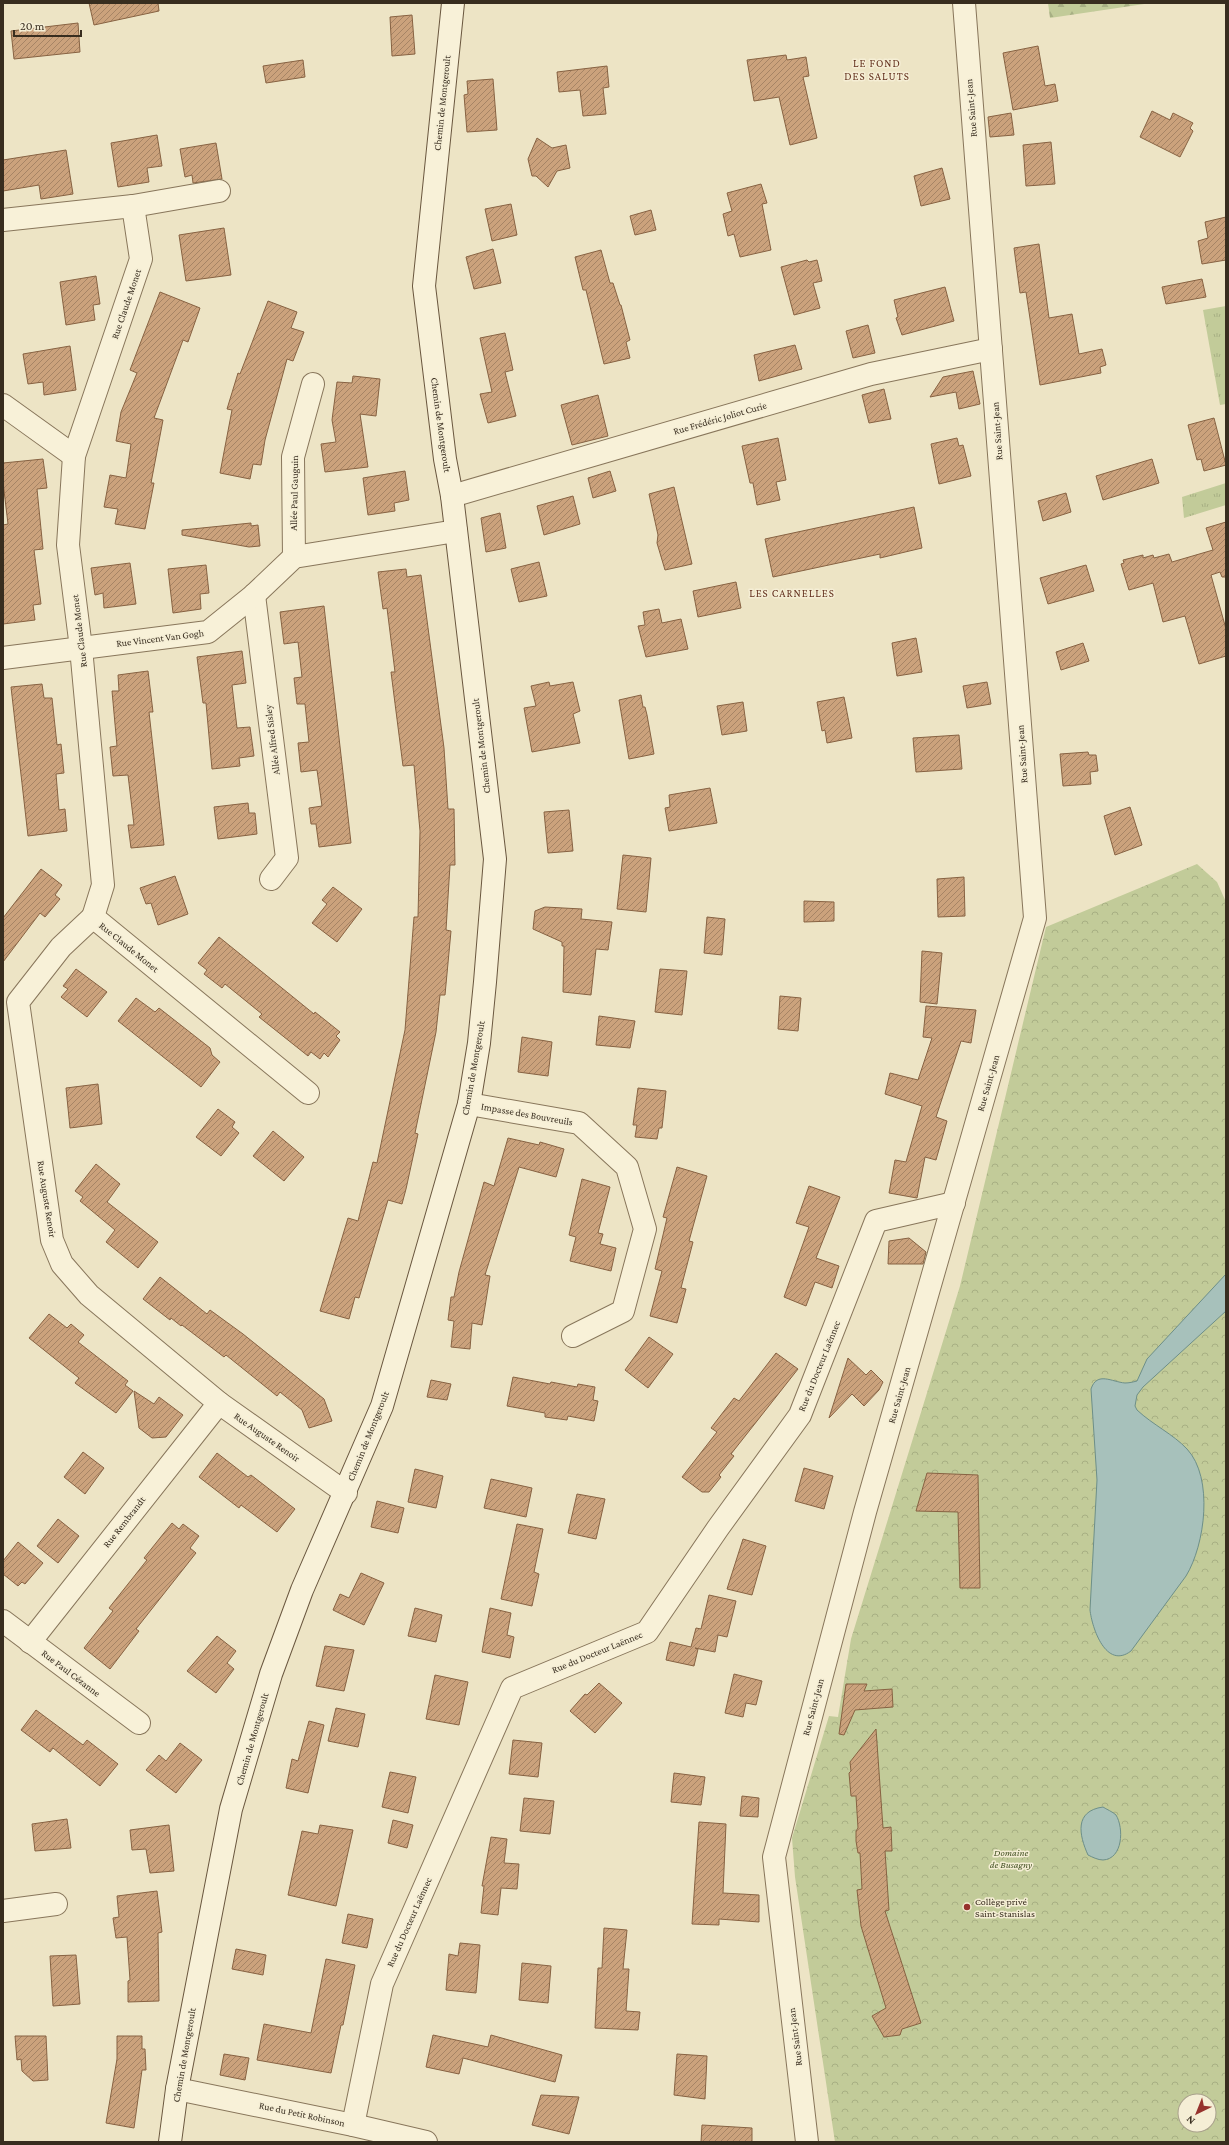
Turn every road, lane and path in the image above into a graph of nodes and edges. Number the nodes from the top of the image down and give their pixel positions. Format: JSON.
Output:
{"nodes":[{"id":1,"x":453,"y":3,"type":"edge"},
{"id":2,"x":964,"y":3,"type":"edge"},
{"id":3,"x":219,"y":191,"type":"dead end"},
{"id":4,"x":133,"y":206,"type":"junction"},
{"id":5,"x":3,"y":220,"type":"edge"},
{"id":6,"x":991,"y":349,"type":"junction"},
{"id":7,"x":313,"y":384,"type":"dead end"},
{"id":8,"x":3,"y":405,"type":"edge"},
{"id":9,"x":74,"y":456,"type":"junction"},
{"id":10,"x":452,"y":496,"type":"junction"},
{"id":11,"x":456,"y":531,"type":"junction"},
{"id":12,"x":294,"y":557,"type":"junction"},
{"id":13,"x":254,"y":595,"type":"junction"},
{"id":14,"x":81,"y":648,"type":"junction"},
{"id":15,"x":3,"y":658,"type":"edge"},
{"id":16,"x":271,"y":879,"type":"dead end"},
{"id":17,"x":92,"y":918,"type":"junction"},
{"id":18,"x":308,"y":1093,"type":"dead end"},
{"id":19,"x":469,"y":1104,"type":"junction"},
{"id":20,"x":954,"y":1203,"type":"junction"},
{"id":21,"x":573,"y":1336,"type":"dead end"},
{"id":22,"x":219,"y":1403,"type":"junction"},
{"id":23,"x":346,"y":1493,"type":"junction"},
{"id":24,"x":3,"y":1621,"type":"edge"},
{"id":25,"x":30,"y":1642,"type":"junction"},
{"id":26,"x":139,"y":1723,"type":"dead end"},
{"id":27,"x":56,"y":1904,"type":"dead end"},
{"id":28,"x":3,"y":1911,"type":"edge"},
{"id":29,"x":177,"y":2089,"type":"junction"},
{"id":30,"x":353,"y":2125,"type":"junction"},
{"id":31,"x":170,"y":2142,"type":"edge"},
{"id":32,"x":426,"y":2142,"type":"edge"},
{"id":33,"x":807,"y":2142,"type":"edge"}],
"edges":[{"from":1,"to":10,"type":"street","name":"Chemin de Montgeroult"},
{"from":2,"to":6,"type":"street","name":"Rue Saint-Jean"},
{"from":3,"to":4,"type":"street"},
{"from":4,"to":5,"type":"street"},
{"from":4,"to":9,"type":"street","name":"Rue Claude Monet"},
{"from":6,"to":10,"type":"street","name":"Rue Frédéric Joliot Curie"},
{"from":6,"to":20,"type":"street","name":"Rue Saint-Jean"},
{"from":7,"to":12,"type":"street","name":"Allée Paul Gauguin"},
{"from":8,"to":9,"type":"street"},
{"from":9,"to":14,"type":"street","name":"Rue Claude Monet"},
{"from":10,"to":11,"type":"street","name":"Chemin de Montgeroult"},
{"from":11,"to":12,"type":"street"},
{"from":11,"to":19,"type":"street","name":"Chemin de Montgeroult"},
{"from":12,"to":13,"type":"street","name":"Rue Vincent Van Gogh"},
{"from":13,"to":14,"type":"street","name":"Rue Vincent Van Gogh"},
{"from":13,"to":16,"type":"street","name":"Allée Alfred Sisley"},
{"from":14,"to":15,"type":"street","name":"Rue Vincent Van Gogh"},
{"from":14,"to":17,"type":"street","name":"Rue Claude Monet"},
{"from":17,"to":18,"type":"street","name":"Rue Claude Monet"},
{"from":17,"to":22,"type":"street","name":"Rue Auguste Renoir"},
{"from":19,"to":21,"type":"street","name":"Impasse des Bouvreuils"},
{"from":19,"to":23,"type":"street","name":"Chemin de Montgeroult"},
{"from":20,"to":30,"type":"street","name":"Rue du Docteur Laënnec"},
{"from":20,"to":33,"type":"street","name":"Rue Saint-Jean"},
{"from":22,"to":23,"type":"street","name":"Rue Auguste Renoir"},
{"from":22,"to":25,"type":"street","name":"Rue Rembrandt"},
{"from":23,"to":29,"type":"street","name":"Chemin de Montgeroult"},
{"from":24,"to":25,"type":"street","name":"Rue Paul Cézanne"},
{"from":25,"to":26,"type":"street","name":"Rue Paul Cézanne"},
{"from":27,"to":28,"type":"street"},
{"from":29,"to":30,"type":"street","name":"Rue du Petit Robinson"},
{"from":29,"to":31,"type":"street","name":"Chemin de Montgeroult"},
{"from":30,"to":32,"type":"street","name":"Rue du Petit Robinson"}]}
